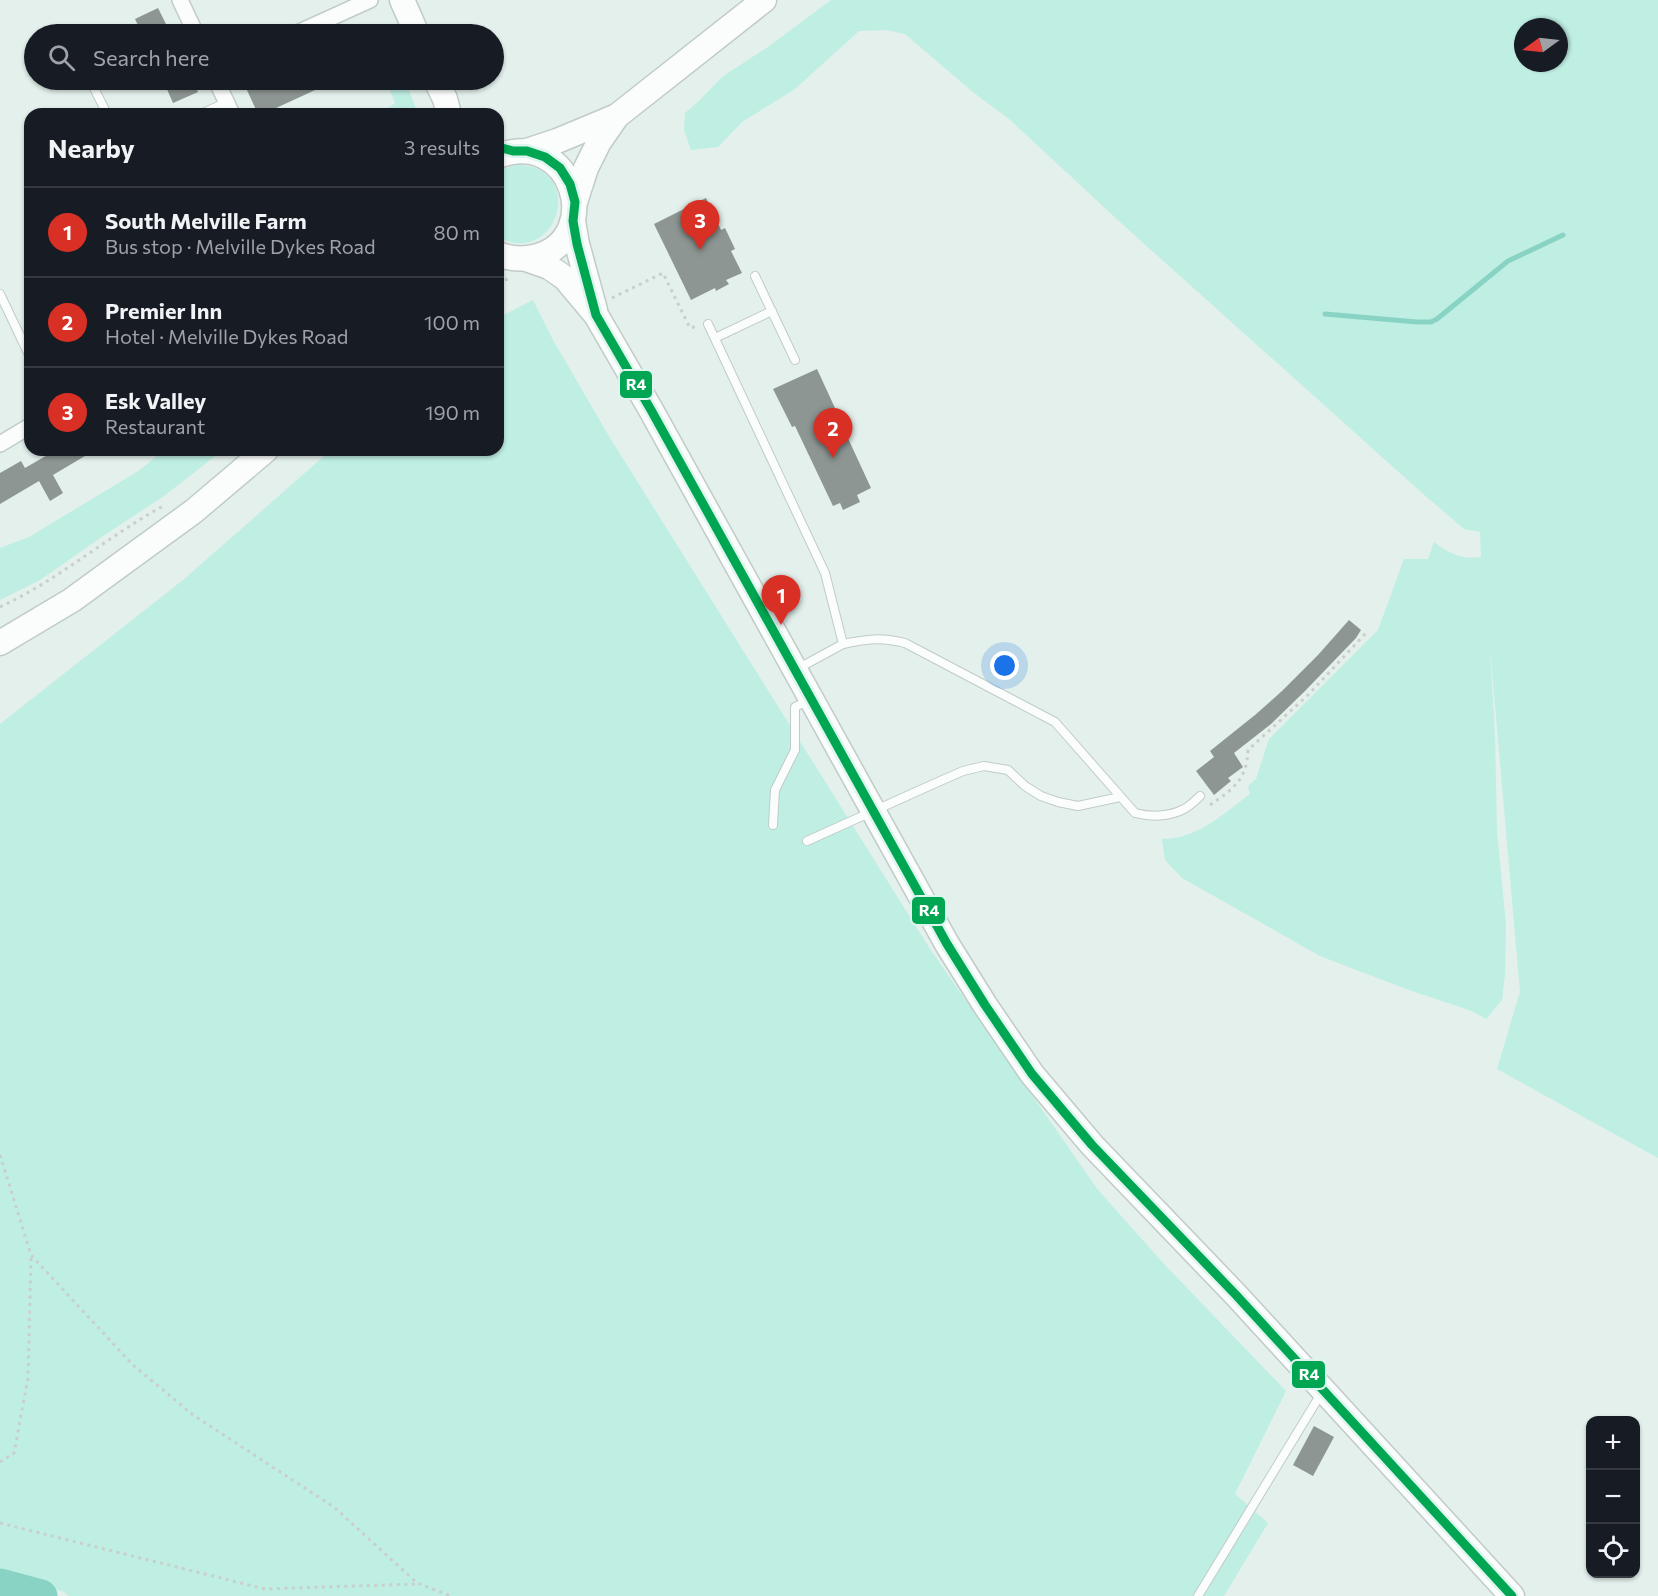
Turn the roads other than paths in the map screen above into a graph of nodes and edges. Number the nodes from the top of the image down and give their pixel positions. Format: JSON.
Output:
{"nodes":[{"id":1,"x":180,"y":0,"type":"edge"},
{"id":2,"x":370,"y":0,"type":"edge"},
{"id":3,"x":402,"y":0,"type":"edge"},
{"id":4,"x":764,"y":0,"type":"edge"},
{"id":5,"x":191,"y":24,"type":"edge"},
{"id":6,"x":317,"y":24,"type":"edge"},
{"id":7,"x":413,"y":24,"type":"edge"},
{"id":8,"x":95,"y":90,"type":"edge"},
{"id":9,"x":221,"y":90,"type":"edge"},
{"id":10,"x":104,"y":108,"type":"edge"},
{"id":11,"x":230,"y":108,"type":"edge"},
{"id":12,"x":617,"y":116,"type":"junction"},
{"id":13,"x":509,"y":151,"type":"edge"},
{"id":14,"x":574,"y":211,"type":"junction"},
{"id":15,"x":507,"y":258,"type":"edge"},
{"id":16,"x":755,"y":276,"type":"dead end"},
{"id":17,"x":0,"y":294,"type":"edge"},
{"id":18,"x":772,"y":311,"type":"junction"},
{"id":19,"x":596,"y":315,"type":"junction"},
{"id":20,"x":708,"y":324,"type":"dead end"},
{"id":21,"x":715,"y":338,"type":"junction"},
{"id":22,"x":24,"y":344,"type":"edge"},
{"id":23,"x":795,"y":360,"type":"dead end"},
{"id":24,"x":24,"y":430,"type":"edge"},
{"id":25,"x":0,"y":444,"type":"edge"},
{"id":26,"x":259,"y":456,"type":"edge"},
{"id":27,"x":0,"y":643,"type":"edge"},
{"id":28,"x":843,"y":644,"type":"junction"},
{"id":29,"x":796,"y":670,"type":"junction"},
{"id":30,"x":812,"y":699,"type":"junction"},
{"id":31,"x":1200,"y":796,"type":"road end"},
{"id":32,"x":1120,"y":797,"type":"junction"},
{"id":33,"x":874,"y":811,"type":"junction"},
{"id":34,"x":773,"y":825,"type":"dead end"},
{"id":35,"x":807,"y":841,"type":"dead end"},
{"id":36,"x":1323,"y":1391,"type":"junction"},
{"id":37,"x":1198,"y":1596,"type":"edge"},
{"id":38,"x":1512,"y":1596,"type":"edge"}],
"edges":[{"from":1,"to":5,"type":"street"},
{"from":2,"to":6,"type":"street"},
{"from":3,"to":7,"type":"main road"},
{"from":4,"to":12,"type":"main road"},
{"from":8,"to":10,"type":"lane"},
{"from":9,"to":11,"type":"street"},
{"from":12,"to":13,"type":"main road"},
{"from":12,"to":14,"type":"main road"},
{"from":13,"to":14,"type":"main road"},
{"from":14,"to":15,"type":"main road"},
{"from":14,"to":19,"type":"main road"},
{"from":15,"to":19,"type":"main road"},
{"from":16,"to":18,"type":"lane"},
{"from":17,"to":22,"type":"lane"},
{"from":18,"to":21,"type":"lane"},
{"from":18,"to":23,"type":"lane"},
{"from":19,"to":29,"type":"main road"},
{"from":20,"to":21,"type":"lane"},
{"from":21,"to":28,"type":"lane"},
{"from":24,"to":25,"type":"street"},
{"from":26,"to":27,"type":"main road"},
{"from":28,"to":29,"type":"lane"},
{"from":28,"to":32,"type":"lane"},
{"from":29,"to":30,"type":"main road"},
{"from":30,"to":33,"type":"main road"},
{"from":30,"to":34,"type":"lane"},
{"from":31,"to":32,"type":"lane"},
{"from":32,"to":33,"type":"lane"},
{"from":33,"to":35,"type":"lane"},
{"from":33,"to":36,"type":"main road"},
{"from":36,"to":37,"type":"lane"},
{"from":36,"to":38,"type":"main road"}]}
